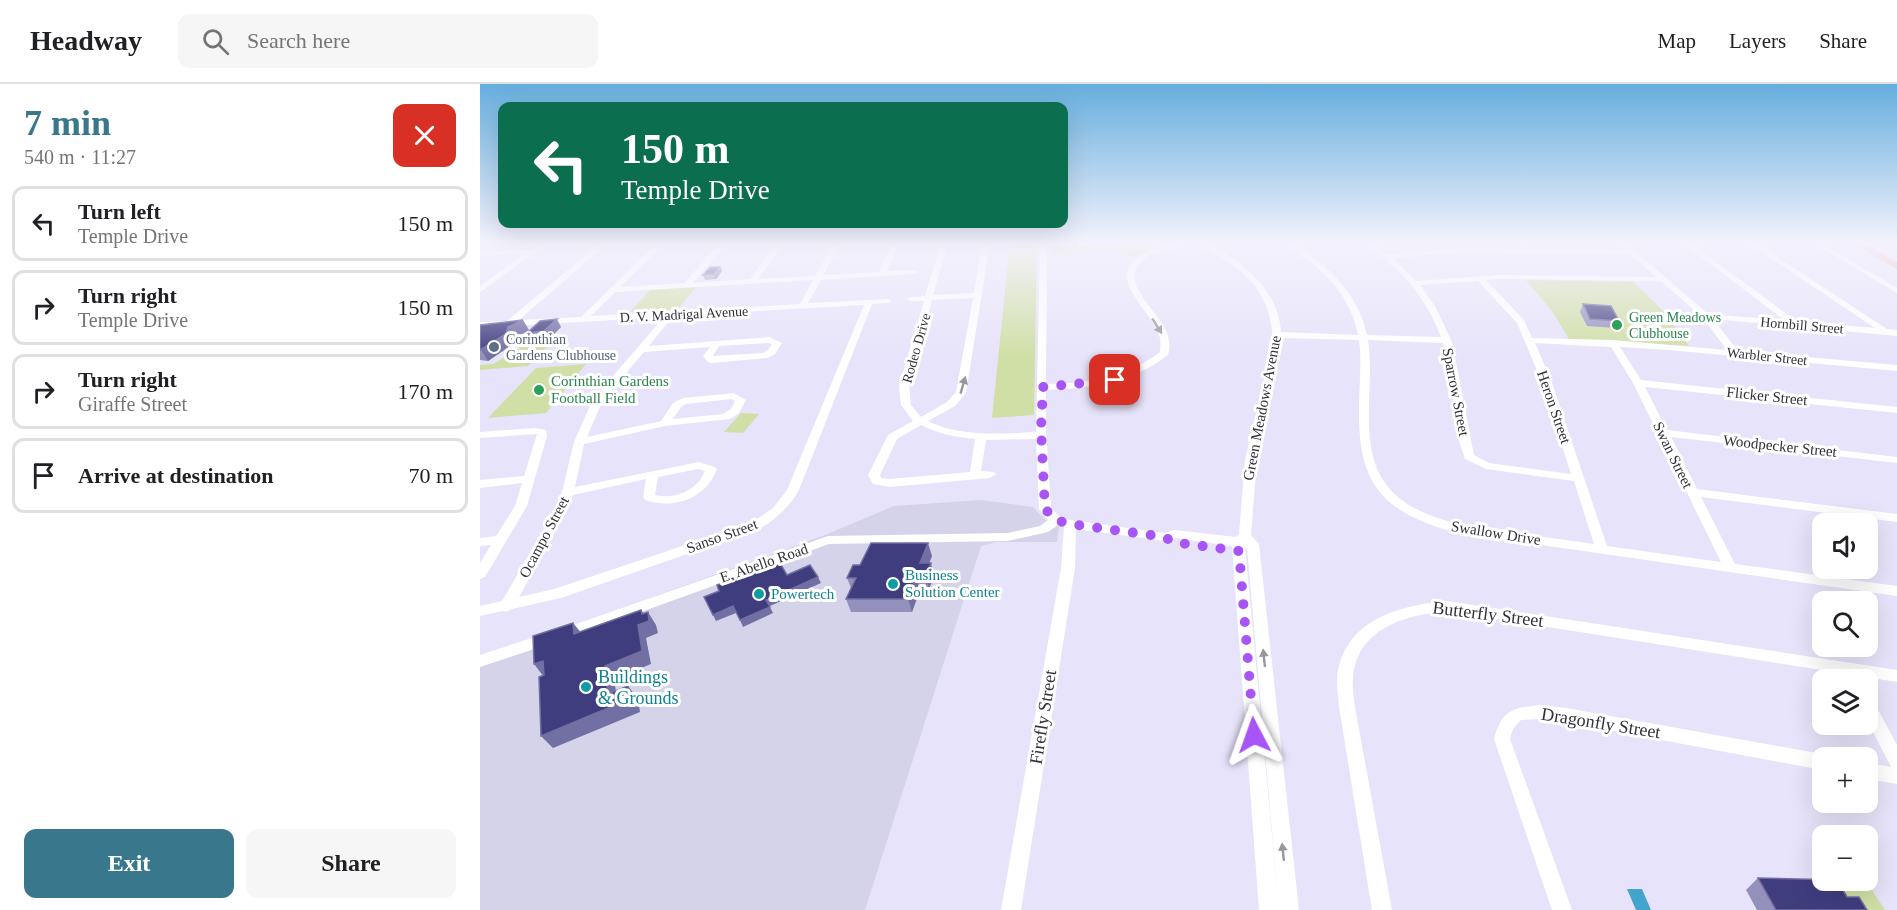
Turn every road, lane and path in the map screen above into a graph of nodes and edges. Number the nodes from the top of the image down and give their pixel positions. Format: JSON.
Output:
{"nodes":[{"id":1,"x":558,"y":282,"type":"edge"},
{"id":2,"x":621,"y":282,"type":"edge"},
{"id":3,"x":690,"y":282,"type":"edge"},
{"id":4,"x":752,"y":282,"type":"joint"},
{"id":5,"x":759,"y":282,"type":"edge"},
{"id":6,"x":816,"y":282,"type":"edge"},
{"id":7,"x":934,"y":282,"type":"edge"},
{"id":8,"x":980,"y":282,"type":"edge"},
{"id":9,"x":1043,"y":282,"type":"edge"},
{"id":10,"x":1132,"y":282,"type":"edge"},
{"id":11,"x":1256,"y":282,"type":"edge"},
{"id":12,"x":1336,"y":282,"type":"edge"},
{"id":13,"x":1434,"y":282,"type":"edge"},
{"id":14,"x":1483,"y":282,"type":"edge"},
{"id":15,"x":1667,"y":282,"type":"edge"},
{"id":16,"x":1738,"y":282,"type":"edge"},
{"id":17,"x":1810,"y":282,"type":"edge"},
{"id":18,"x":1881,"y":282,"type":"edge"},
{"id":19,"x":1415,"y":283,"type":"joint"},
{"id":20,"x":686,"y":286,"type":"junction"},
{"id":21,"x":612,"y":290,"type":"junction"},
{"id":22,"x":1897,"y":291,"type":"edge"},
{"id":23,"x":978,"y":295,"type":"junction"},
{"id":24,"x":911,"y":298,"type":"dead end"},
{"id":25,"x":930,"y":298,"type":"junction"},
{"id":26,"x":888,"y":301,"type":"dead end"},
{"id":27,"x":869,"y":302,"type":"junction"},
{"id":28,"x":802,"y":306,"type":"junction"},
{"id":29,"x":670,"y":315,"type":"junction"},
{"id":30,"x":1706,"y":316,"type":"junction"},
{"id":31,"x":582,"y":320,"type":"junction"},
{"id":32,"x":510,"y":322,"type":"junction"},
{"id":33,"x":1794,"y":324,"type":"junction"},
{"id":34,"x":480,"y":325,"type":"edge"},
{"id":35,"x":1886,"y":332,"type":"junction"},
{"id":36,"x":1897,"y":333,"type":"edge"},
{"id":37,"x":1277,"y":334,"type":"junction"},
{"id":38,"x":1363,"y":337,"type":"junction"},
{"id":39,"x":1446,"y":340,"type":"junction"},
{"id":40,"x":1528,"y":340,"type":"junction"},
{"id":41,"x":1613,"y":343,"type":"junction"},
{"id":42,"x":716,"y":344,"type":"junction"},
{"id":43,"x":641,"y":349,"type":"junction"},
{"id":44,"x":1734,"y":352,"type":"junction"},
{"id":45,"x":1897,"y":368,"type":"edge"},
{"id":46,"x":1638,"y":383,"type":"junction"},
{"id":47,"x":1043,"y":387,"type":"junction"},
{"id":48,"x":1897,"y":410,"type":"edge"},
{"id":49,"x":919,"y":420,"type":"junction"},
{"id":50,"x":664,"y":423,"type":"junction"},
{"id":51,"x":1041,"y":432,"type":"junction"},
{"id":52,"x":1662,"y":433,"type":"junction"},
{"id":53,"x":480,"y":435,"type":"edge"},
{"id":54,"x":981,"y":437,"type":"junction"},
{"id":55,"x":579,"y":442,"type":"junction"},
{"id":56,"x":1897,"y":460,"type":"edge"},
{"id":57,"x":975,"y":474,"type":"junction"},
{"id":58,"x":990,"y":474,"type":"dead end"},
{"id":59,"x":653,"y":475,"type":"junction"},
{"id":60,"x":1578,"y":478,"type":"junction"},
{"id":61,"x":529,"y":479,"type":"junction"},
{"id":62,"x":480,"y":484,"type":"edge"},
{"id":63,"x":568,"y":492,"type":"junction"},
{"id":64,"x":1692,"y":492,"type":"junction"},
{"id":65,"x":1897,"y":518,"type":"edge"},
{"id":66,"x":1063,"y":522,"type":"junction"},
{"id":67,"x":502,"y":540,"type":"junction"},
{"id":68,"x":480,"y":542,"type":"edge"},
{"id":69,"x":1244,"y":543,"type":"junction"},
{"id":70,"x":1602,"y":549,"type":"junction"},
{"id":71,"x":1731,"y":568,"type":"junction"},
{"id":72,"x":480,"y":574,"type":"edge"},
{"id":73,"x":1897,"y":591,"type":"edge"},
{"id":74,"x":506,"y":607,"type":"junction"},
{"id":75,"x":480,"y":611,"type":"edge"},
{"id":76,"x":1252,"y":617,"type":"junction"},
{"id":77,"x":480,"y":661,"type":"edge"},
{"id":78,"x":1819,"y":669,"type":"edge"},
{"id":79,"x":1878,"y":675,"type":"edge"},
{"id":80,"x":1897,"y":676,"type":"edge"},
{"id":81,"x":1252,"y":712,"type":"junction"},
{"id":82,"x":1270,"y":713,"type":"junction"},
{"id":83,"x":1878,"y":726,"type":"edge"},
{"id":84,"x":1256,"y":758,"type":"junction"},
{"id":85,"x":1274,"y":759,"type":"junction"},
{"id":86,"x":1812,"y":760,"type":"edge"},
{"id":87,"x":1897,"y":762,"type":"edge"},
{"id":88,"x":1878,"y":773,"type":"edge"},
{"id":89,"x":1897,"y":776,"type":"edge"},
{"id":90,"x":1011,"y":910,"type":"edge"},
{"id":91,"x":1269,"y":910,"type":"edge"},
{"id":92,"x":1289,"y":910,"type":"edge"},
{"id":93,"x":1382,"y":910,"type":"edge"},
{"id":94,"x":1562,"y":910,"type":"edge"}],
"edges":[{"from":1,"to":32,"type":"street"},
{"from":2,"to":21,"type":"street"},
{"from":3,"to":20,"type":"street"},
{"from":4,"to":5,"type":"street"},
{"from":4,"to":20,"type":"street"},
{"from":6,"to":28,"type":"street"},
{"from":7,"to":25,"type":"street","name":"Rodeo Drive"},
{"from":8,"to":23,"type":"street"},
{"from":9,"to":47,"type":"street"},
{"from":10,"to":47,"type":"street","one_way":true},
{"from":11,"to":37,"type":"street","name":"Green Meadows Avenue"},
{"from":12,"to":38,"type":"street","name":"Swallow Drive"},
{"from":13,"to":19,"type":"street"},
{"from":14,"to":40,"type":"street","name":"Heron Street"},
{"from":15,"to":30,"type":"street"},
{"from":16,"to":33,"type":"street"},
{"from":17,"to":35,"type":"street"},
{"from":18,"to":22,"type":"street"},
{"from":19,"to":39,"type":"street","name":"Sparrow Street"},
{"from":20,"to":21,"type":"street"},
{"from":21,"to":31,"type":"street"},
{"from":23,"to":25,"type":"street"},
{"from":49,"to":23,"type":"street","one_way":true},
{"from":24,"to":25,"type":"street"},
{"from":25,"to":49,"type":"street","name":"Rodeo Drive"},
{"from":26,"to":27,"type":"street","name":"D. V. Madrigal Avenue"},
{"from":27,"to":28,"type":"street","name":"D. V. Madrigal Avenue"},
{"from":27,"to":74,"type":"street","name":"Sanso Street"},
{"from":28,"to":29,"type":"street","name":"D. V. Madrigal Avenue"},
{"from":29,"to":31,"type":"street","name":"D. V. Madrigal Avenue"},
{"from":29,"to":43,"type":"street","name":"Ocampo Street"},
{"from":30,"to":33,"type":"street","name":"Hornbill Street"},
{"from":30,"to":44,"type":"street"},
{"from":31,"to":32,"type":"street","name":"D. V. Madrigal Avenue"},
{"from":32,"to":34,"type":"street","name":"D. V. Madrigal Avenue"},
{"from":33,"to":35,"type":"street","name":"Hornbill Street"},
{"from":35,"to":36,"type":"street","name":"Hornbill Street"},
{"from":37,"to":38,"type":"street"},
{"from":37,"to":69,"type":"street","name":"Green Meadows Avenue"},
{"from":38,"to":39,"type":"street"},
{"from":38,"to":70,"type":"street","name":"Swallow Drive"},
{"from":39,"to":60,"type":"street","name":"Sparrow Street"},
{"from":40,"to":41,"type":"street","name":"Warbler Street"},
{"from":40,"to":60,"type":"street","name":"Heron Street"},
{"from":41,"to":44,"type":"street","name":"Warbler Street"},
{"from":41,"to":46,"type":"street","name":"Swan Street"},
{"from":42,"to":42,"type":"street"},
{"from":42,"to":43,"type":"street"},
{"from":43,"to":55,"type":"street","name":"Ocampo Street"},
{"from":44,"to":45,"type":"street","name":"Warbler Street"},
{"from":46,"to":48,"type":"street","name":"Flicker Street"},
{"from":46,"to":52,"type":"street","name":"Swan Street"},
{"from":47,"to":51,"type":"street"},
{"from":49,"to":54,"type":"street"},
{"from":49,"to":57,"type":"street"},
{"from":50,"to":50,"type":"street"},
{"from":50,"to":55,"type":"street"},
{"from":51,"to":54,"type":"street"},
{"from":51,"to":66,"type":"street"},
{"from":52,"to":56,"type":"street","name":"Woodpecker Street"},
{"from":52,"to":64,"type":"street","name":"Swan Street"},
{"from":53,"to":61,"type":"street"},
{"from":54,"to":57,"type":"street"},
{"from":55,"to":63,"type":"street","name":"Ocampo Street"},
{"from":57,"to":58,"type":"street"},
{"from":59,"to":59,"type":"street"},
{"from":59,"to":63,"type":"street"},
{"from":60,"to":70,"type":"street","name":"Heron Street"},
{"from":61,"to":62,"type":"street"},
{"from":61,"to":67,"type":"street"},
{"from":63,"to":74,"type":"street","name":"Ocampo Street"},
{"from":64,"to":65,"type":"street"},
{"from":64,"to":71,"type":"street","name":"Swan Street"},
{"from":66,"to":69,"type":"street"},
{"from":66,"to":77,"type":"street","name":"E. Abello Road"},
{"from":66,"to":90,"type":"street","name":"Firefly Street"},
{"from":67,"to":68,"type":"street"},
{"from":67,"to":72,"type":"street"},
{"from":69,"to":76,"type":"street","name":"Green Meadows Avenue"},
{"from":70,"to":71,"type":"street","name":"Swallow Drive"},
{"from":71,"to":73,"type":"street","name":"Swallow Drive"},
{"from":74,"to":75,"type":"street","name":"Sanso Street"},
{"from":76,"to":81,"type":"street","name":"Green Meadows Avenue"},
{"from":82,"to":76,"type":"street","name":"Green Meadows Avenue","one_way":true},
{"from":78,"to":93,"type":"street","name":"Butterfly Street"},
{"from":79,"to":80,"type":"street","name":"Butterfly Street"},
{"from":81,"to":82,"type":"street"},
{"from":81,"to":84,"type":"street","name":"Green Meadows Avenue"},
{"from":82,"to":85,"type":"street","name":"Green Meadows Avenue"},
{"from":83,"to":87,"type":"street"},
{"from":84,"to":85,"type":"street"},
{"from":84,"to":91,"type":"street","name":"Green Meadows Avenue"},
{"from":92,"to":85,"type":"street","name":"Green Meadows Avenue","one_way":true},
{"from":86,"to":94,"type":"street","name":"Dragonfly Street"},
{"from":88,"to":89,"type":"street"}]}
